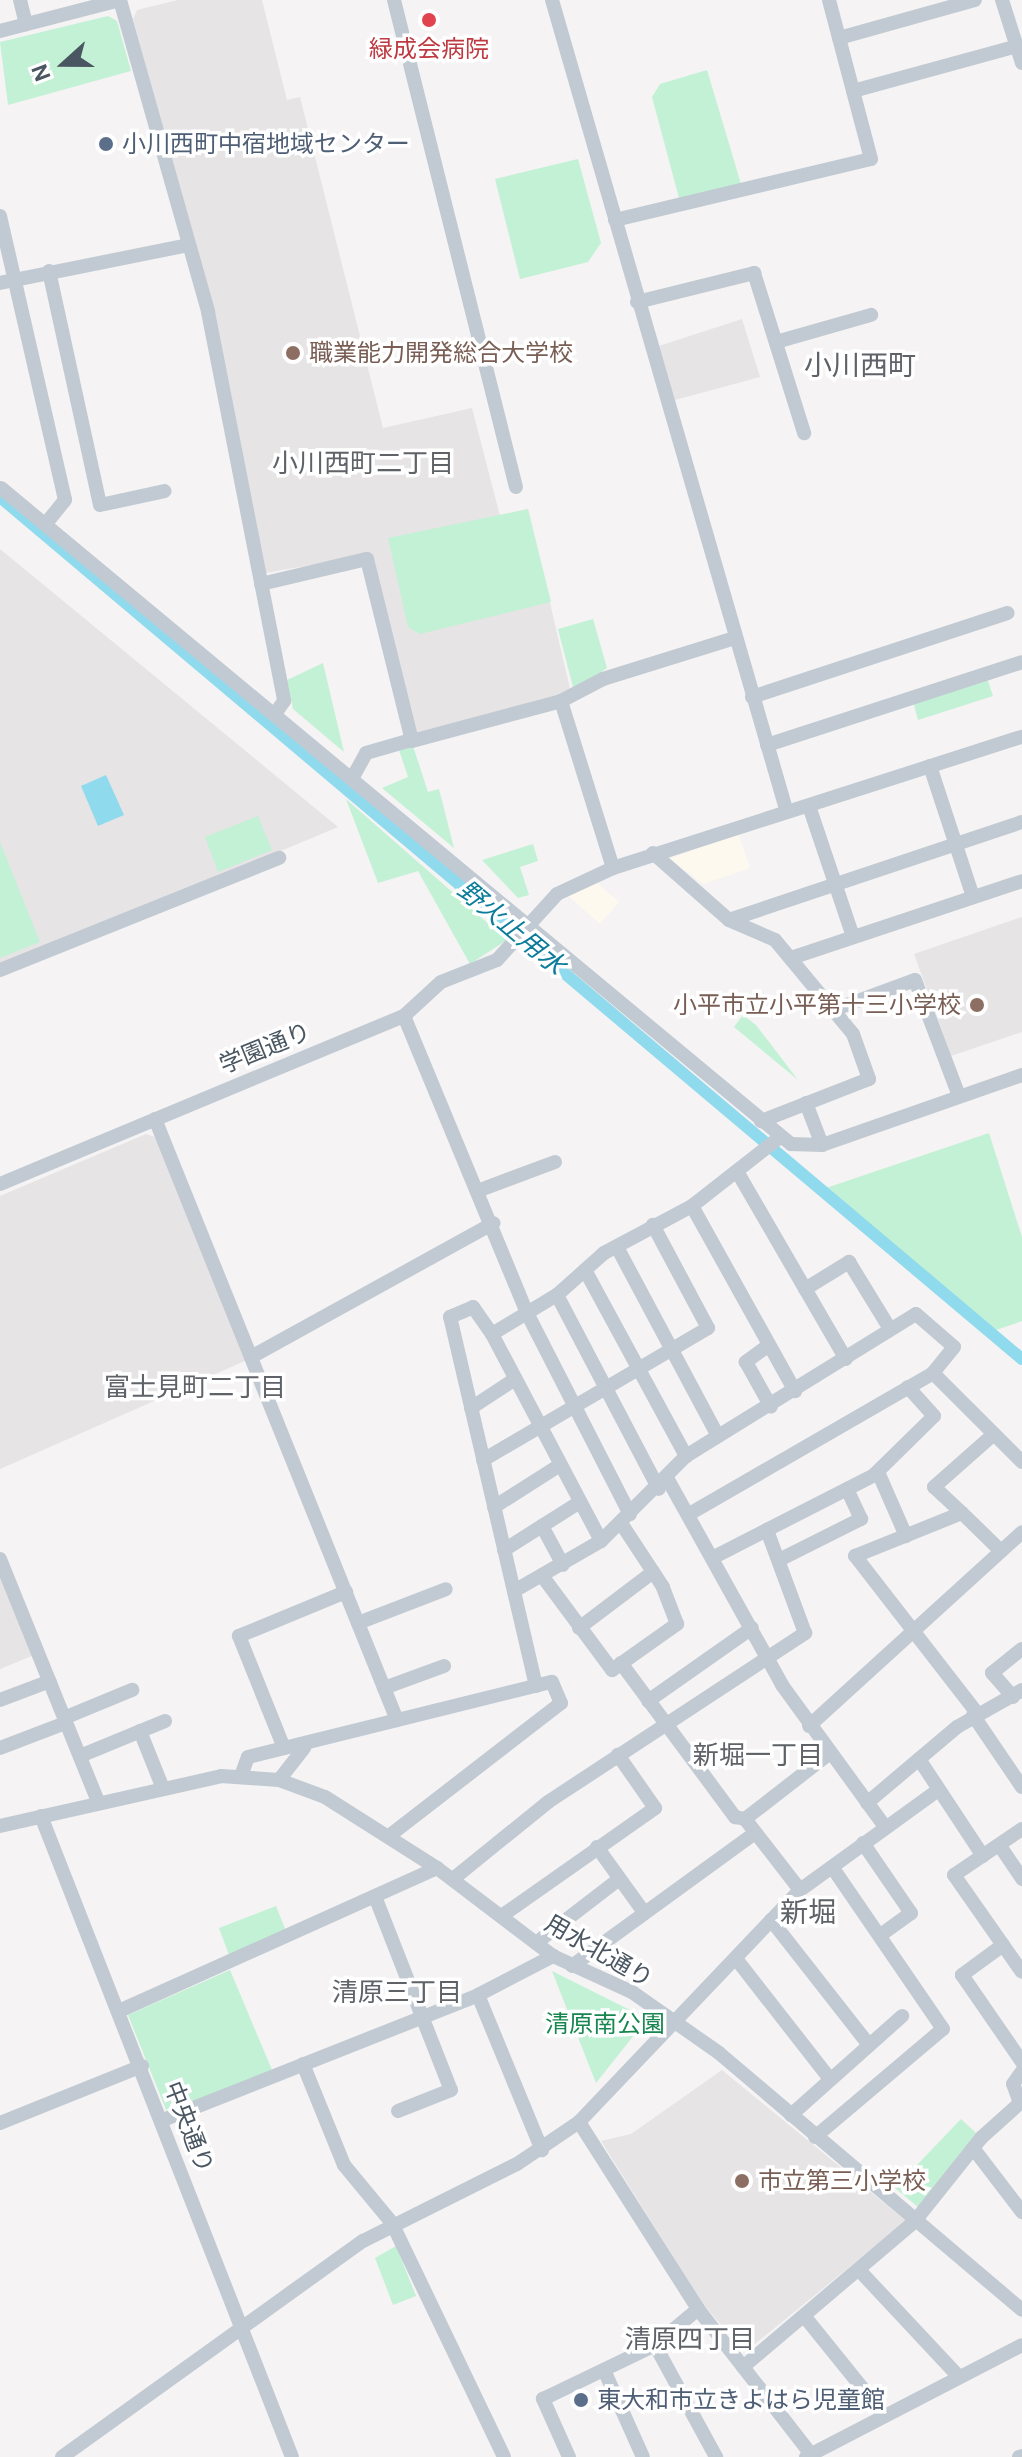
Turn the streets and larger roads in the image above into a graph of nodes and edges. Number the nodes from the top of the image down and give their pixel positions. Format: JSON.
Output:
{"nodes":[{"id":1,"x":20,"y":0,"type":"edge"},
{"id":2,"x":120,"y":0,"type":"edge"},
{"id":3,"x":394,"y":0,"type":"edge"},
{"id":4,"x":552,"y":0,"type":"edge"},
{"id":5,"x":829,"y":0,"type":"edge"},
{"id":6,"x":975,"y":0,"type":"edge"},
{"id":7,"x":1002,"y":0,"type":"edge"},
{"id":8,"x":89,"y":4,"type":"edge"},
{"id":9,"x":26,"y":24,"type":"junction"},
{"id":10,"x":0,"y":31,"type":"edge"},
{"id":11,"x":839,"y":38,"type":"junction"},
{"id":12,"x":1017,"y":46,"type":"junction"},
{"id":13,"x":1022,"y":63,"type":"edge"},
{"id":14,"x":853,"y":91,"type":"junction"},
{"id":15,"x":0,"y":216,"type":"edge"},
{"id":16,"x":615,"y":220,"type":"junction"},
{"id":17,"x":189,"y":245,"type":"junction"},
{"id":18,"x":49,"y":271,"type":"junction"},
{"id":19,"x":7,"y":282,"type":"edge"},
{"id":20,"x":637,"y":302,"type":"junction"},
{"id":21,"x":871,"y":315,"type":"dead end"},
{"id":22,"x":776,"y":342,"type":"junction"},
{"id":23,"x":804,"y":433,"type":"dead end"},
{"id":24,"x":0,"y":487,"type":"edge"},
{"id":25,"x":516,"y":487,"type":"dead end"},
{"id":26,"x":165,"y":491,"type":"dead end"},
{"id":27,"x":48,"y":521,"type":"junction"},
{"id":28,"x":261,"y":584,"type":"junction"},
{"id":29,"x":1008,"y":613,"type":"dead end"},
{"id":30,"x":735,"y":638,"type":"junction"},
{"id":31,"x":1022,"y":662,"type":"edge"},
{"id":32,"x":752,"y":697,"type":"junction"},
{"id":33,"x":561,"y":701,"type":"junction"},
{"id":34,"x":277,"y":711,"type":"junction"},
{"id":35,"x":1022,"y":737,"type":"edge"},
{"id":36,"x":411,"y":740,"type":"junction"},
{"id":37,"x":767,"y":745,"type":"junction"},
{"id":38,"x":930,"y":766,"type":"junction"},
{"id":39,"x":354,"y":775,"type":"junction"},
{"id":40,"x":809,"y":806,"type":"junction"},
{"id":41,"x":786,"y":809,"type":"junction"},
{"id":42,"x":1022,"y":822,"type":"edge"},
{"id":43,"x":955,"y":844,"type":"junction"},
{"id":44,"x":653,"y":853,"type":"junction"},
{"id":45,"x":279,"y":858,"type":"dead end"},
{"id":46,"x":613,"y":868,"type":"junction"},
{"id":47,"x":1022,"y":881,"type":"edge"},
{"id":48,"x":834,"y":884,"type":"junction"},
{"id":49,"x":973,"y":897,"type":"junction"},
{"id":50,"x":729,"y":920,"type":"junction"},
{"id":51,"x":525,"y":930,"type":"junction"},
{"id":52,"x":853,"y":937,"type":"junction"},
{"id":53,"x":791,"y":958,"type":"junction"},
{"id":54,"x":0,"y":970,"type":"edge"},
{"id":55,"x":833,"y":1010,"type":"junction"},
{"id":56,"x":404,"y":1016,"type":"junction"},
{"id":57,"x":1022,"y":1075,"type":"edge"},
{"id":58,"x":959,"y":1096,"type":"junction"},
{"id":59,"x":806,"y":1103,"type":"junction"},
{"id":60,"x":155,"y":1119,"type":"junction"},
{"id":61,"x":761,"y":1121,"type":"junction"},
{"id":62,"x":772,"y":1144,"type":"junction"},
{"id":63,"x":822,"y":1145,"type":"junction"},
{"id":64,"x":555,"y":1162,"type":"dead end"},
{"id":65,"x":738,"y":1173,"type":"junction"},
{"id":66,"x":0,"y":1184,"type":"edge"},
{"id":67,"x":480,"y":1190,"type":"junction"},
{"id":68,"x":692,"y":1206,"type":"junction"},
{"id":69,"x":494,"y":1223,"type":"junction"},
{"id":70,"x":653,"y":1225,"type":"junction"},
{"id":71,"x":617,"y":1247,"type":"junction"},
{"id":72,"x":585,"y":1270,"type":"junction"},
{"id":73,"x":805,"y":1289,"type":"junction"},
{"id":74,"x":557,"y":1295,"type":"junction"},
{"id":75,"x":527,"y":1313,"type":"junction"},
{"id":76,"x":890,"y":1329,"type":"junction"},
{"id":77,"x":492,"y":1334,"type":"junction"},
{"id":78,"x":769,"y":1345,"type":"junction"},
{"id":79,"x":675,"y":1351,"type":"junction"},
{"id":80,"x":251,"y":1357,"type":"junction"},
{"id":81,"x":846,"y":1359,"type":"junction"},
{"id":82,"x":639,"y":1368,"type":"junction"},
{"id":83,"x":933,"y":1373,"type":"junction"},
{"id":84,"x":515,"y":1379,"type":"junction"},
{"id":85,"x":607,"y":1385,"type":"junction"},
{"id":86,"x":908,"y":1387,"type":"junction"},
{"id":87,"x":795,"y":1391,"type":"junction"},
{"id":88,"x":574,"y":1405,"type":"junction"},
{"id":89,"x":771,"y":1407,"type":"junction"},
{"id":90,"x":471,"y":1408,"type":"junction"},
{"id":91,"x":541,"y":1428,"type":"junction"},
{"id":92,"x":994,"y":1434,"type":"junction"},
{"id":93,"x":718,"y":1436,"type":"junction"},
{"id":94,"x":686,"y":1456,"type":"junction"},
{"id":95,"x":483,"y":1460,"type":"junction"},
{"id":96,"x":1022,"y":1462,"type":"edge"},
{"id":97,"x":560,"y":1465,"type":"junction"},
{"id":98,"x":878,"y":1472,"type":"junction"},
{"id":99,"x":663,"y":1483,"type":"junction"},
{"id":100,"x":847,"y":1489,"type":"junction"},
{"id":101,"x":580,"y":1502,"type":"junction"},
{"id":102,"x":494,"y":1507,"type":"junction"},
{"id":103,"x":691,"y":1513,"type":"junction"},
{"id":104,"x":962,"y":1513,"type":"junction"},
{"id":105,"x":626,"y":1519,"type":"junction"},
{"id":106,"x":542,"y":1526,"type":"junction"},
{"id":107,"x":767,"y":1530,"type":"junction"},
{"id":108,"x":1022,"y":1532,"type":"edge"},
{"id":109,"x":906,"y":1536,"type":"junction"},
{"id":110,"x":601,"y":1541,"type":"junction"},
{"id":111,"x":504,"y":1550,"type":"junction"},
{"id":112,"x":1001,"y":1551,"type":"junction"},
{"id":113,"x":716,"y":1556,"type":"junction"},
{"id":114,"x":0,"y":1559,"type":"edge"},
{"id":115,"x":779,"y":1560,"type":"junction"},
{"id":116,"x":563,"y":1565,"type":"junction"},
{"id":117,"x":653,"y":1572,"type":"junction"},
{"id":118,"x":543,"y":1577,"type":"junction"},
{"id":119,"x":446,"y":1589,"type":"dead end"},
{"id":120,"x":514,"y":1591,"type":"junction"},
{"id":121,"x":346,"y":1592,"type":"junction"},
{"id":122,"x":358,"y":1623,"type":"junction"},
{"id":123,"x":579,"y":1628,"type":"junction"},
{"id":124,"x":752,"y":1628,"type":"junction"},
{"id":125,"x":917,"y":1628,"type":"junction"},
{"id":126,"x":1022,"y":1649,"type":"edge"},
{"id":127,"x":765,"y":1654,"type":"junction"},
{"id":128,"x":621,"y":1663,"type":"junction"},
{"id":129,"x":444,"y":1666,"type":"dead end"},
{"id":130,"x":50,"y":1681,"type":"junction"},
{"id":131,"x":536,"y":1686,"type":"junction"},
{"id":132,"x":384,"y":1688,"type":"junction"},
{"id":133,"x":132,"y":1690,"type":"dead end"},
{"id":134,"x":1017,"y":1694,"type":"edge"},
{"id":135,"x":0,"y":1700,"type":"edge"},
{"id":136,"x":648,"y":1701,"type":"junction"},
{"id":137,"x":975,"y":1714,"type":"junction"},
{"id":138,"x":397,"y":1720,"type":"junction"},
{"id":139,"x":64,"y":1721,"type":"junction"},
{"id":140,"x":165,"y":1721,"type":"dead end"},
{"id":141,"x":664,"y":1724,"type":"junction"},
{"id":142,"x":809,"y":1726,"type":"junction"},
{"id":143,"x":140,"y":1731,"type":"junction"},
{"id":144,"x":0,"y":1748,"type":"edge"},
{"id":145,"x":284,"y":1748,"type":"junction"},
{"id":146,"x":304,"y":1748,"type":"junction"},
{"id":147,"x":830,"y":1753,"type":"junction"},
{"id":148,"x":618,"y":1755,"type":"junction"},
{"id":149,"x":80,"y":1756,"type":"junction"},
{"id":150,"x":919,"y":1759,"type":"junction"},
{"id":151,"x":241,"y":1776,"type":"junction"},
{"id":152,"x":279,"y":1780,"type":"junction"},
{"id":153,"x":162,"y":1786,"type":"junction"},
{"id":154,"x":1022,"y":1787,"type":"edge"},
{"id":155,"x":938,"y":1790,"type":"junction"},
{"id":156,"x":98,"y":1801,"type":"junction"},
{"id":157,"x":867,"y":1803,"type":"junction"},
{"id":158,"x":41,"y":1816,"type":"junction"},
{"id":159,"x":745,"y":1819,"type":"junction"},
{"id":160,"x":0,"y":1826,"type":"edge"},
{"id":161,"x":885,"y":1827,"type":"junction"},
{"id":162,"x":1022,"y":1829,"type":"edge"},
{"id":163,"x":755,"y":1833,"type":"junction"},
{"id":164,"x":389,"y":1836,"type":"junction"},
{"id":165,"x":863,"y":1843,"type":"junction"},
{"id":166,"x":1000,"y":1846,"type":"junction"},
{"id":167,"x":597,"y":1847,"type":"junction"},
{"id":168,"x":983,"y":1856,"type":"junction"},
{"id":169,"x":832,"y":1867,"type":"junction"},
{"id":170,"x":437,"y":1868,"type":"junction"},
{"id":171,"x":453,"y":1879,"type":"junction"},
{"id":172,"x":619,"y":1879,"type":"junction"},
{"id":173,"x":1022,"y":1879,"type":"edge"},
{"id":174,"x":800,"y":1890,"type":"junction"},
{"id":175,"x":376,"y":1899,"type":"junction"},
{"id":176,"x":643,"y":1911,"type":"junction"},
{"id":177,"x":503,"y":1915,"type":"junction"},
{"id":178,"x":771,"y":1920,"type":"junction"},
{"id":179,"x":882,"y":1934,"type":"junction"},
{"id":180,"x":536,"y":1943,"type":"junction"},
{"id":181,"x":1003,"y":1945,"type":"junction"},
{"id":182,"x":553,"y":1956,"type":"junction"},
{"id":183,"x":737,"y":1960,"type":"junction"},
{"id":184,"x":572,"y":1966,"type":"junction"},
{"id":185,"x":1022,"y":1972,"type":"edge"},
{"id":186,"x":478,"y":1995,"type":"junction"},
{"id":187,"x":119,"y":2011,"type":"junction"},
{"id":188,"x":422,"y":2016,"type":"junction"},
{"id":189,"x":902,"y":2016,"type":"dead end"},
{"id":190,"x":671,"y":2022,"type":"junction"},
{"id":191,"x":869,"y":2045,"type":"junction"},
{"id":192,"x":1022,"y":2062,"type":"edge"},
{"id":193,"x":303,"y":2064,"type":"junction"},
{"id":194,"x":142,"y":2066,"type":"junction"},
{"id":195,"x":1022,"y":2071,"type":"edge"},
{"id":196,"x":830,"y":2079,"type":"junction"},
{"id":197,"x":1021,"y":2105,"type":"edge"},
{"id":198,"x":398,"y":2111,"type":"dead end"},
{"id":199,"x":791,"y":2115,"type":"junction"},
{"id":200,"x":163,"y":2120,"type":"junction"},
{"id":201,"x":579,"y":2122,"type":"junction"},
{"id":202,"x":0,"y":2123,"type":"edge"},
{"id":203,"x":815,"y":2137,"type":"junction"},
{"id":204,"x":973,"y":2148,"type":"junction"},
{"id":205,"x":542,"y":2150,"type":"junction"},
{"id":206,"x":1022,"y":2212,"type":"edge"},
{"id":207,"x":915,"y":2221,"type":"junction"},
{"id":208,"x":392,"y":2223,"type":"junction"},
{"id":209,"x":859,"y":2270,"type":"junction"},
{"id":210,"x":698,"y":2309,"type":"junction"},
{"id":211,"x":1022,"y":2310,"type":"edge"},
{"id":212,"x":805,"y":2317,"type":"junction"},
{"id":213,"x":242,"y":2327,"type":"junction"},
{"id":214,"x":655,"y":2345,"type":"junction"},
{"id":215,"x":1022,"y":2345,"type":"edge"},
{"id":216,"x":743,"y":2367,"type":"junction"},
{"id":217,"x":604,"y":2370,"type":"junction"},
{"id":218,"x":959,"y":2377,"type":"junction"},
{"id":219,"x":885,"y":2416,"type":"junction"},
{"id":220,"x":808,"y":2455,"type":"edge"},
{"id":221,"x":62,"y":2457,"type":"edge"},
{"id":222,"x":292,"y":2457,"type":"edge"},
{"id":223,"x":504,"y":2457,"type":"edge"},
{"id":224,"x":569,"y":2457,"type":"edge"},
{"id":225,"x":643,"y":2457,"type":"edge"},
{"id":226,"x":716,"y":2457,"type":"edge"}],
"edges":[{"from":1,"to":9,"type":"street"},
{"from":2,"to":8,"type":"street"},
{"from":2,"to":17,"type":"street"},
{"from":3,"to":25,"type":"street"},
{"from":4,"to":16,"type":"street"},
{"from":5,"to":11,"type":"street"},
{"from":6,"to":11,"type":"street"},
{"from":7,"to":12,"type":"street"},
{"from":8,"to":9,"type":"street"},
{"from":9,"to":10,"type":"street"},
{"from":11,"to":14,"type":"street"},
{"from":12,"to":13,"type":"street"},
{"from":12,"to":14,"type":"street"},
{"from":14,"to":16,"type":"street"},
{"from":15,"to":19,"type":"street"},
{"from":16,"to":20,"type":"street"},
{"from":17,"to":18,"type":"street"},
{"from":17,"to":28,"type":"street"},
{"from":18,"to":19,"type":"street"},
{"from":18,"to":26,"type":"street"},
{"from":19,"to":27,"type":"street"},
{"from":20,"to":22,"type":"street"},
{"from":20,"to":30,"type":"street"},
{"from":21,"to":22,"type":"street"},
{"from":22,"to":23,"type":"street"},
{"from":24,"to":27,"type":"street"},
{"from":27,"to":34,"type":"street"},
{"from":28,"to":34,"type":"street"},
{"from":28,"to":36,"type":"street"},
{"from":29,"to":32,"type":"street"},
{"from":30,"to":32,"type":"street"},
{"from":30,"to":33,"type":"street"},
{"from":31,"to":37,"type":"street"},
{"from":32,"to":37,"type":"street"},
{"from":33,"to":36,"type":"street"},
{"from":33,"to":46,"type":"street"},
{"from":34,"to":39,"type":"street"},
{"from":35,"to":38,"type":"street","name":"学園通り"},
{"from":36,"to":39,"type":"street"},
{"from":37,"to":41,"type":"street"},
{"from":38,"to":40,"type":"street","name":"学園通り"},
{"from":38,"to":43,"type":"street"},
{"from":39,"to":51,"type":"street"},
{"from":40,"to":41,"type":"street","name":"学園通り"},
{"from":40,"to":48,"type":"street"},
{"from":41,"to":44,"type":"street","name":"学園通り"},
{"from":42,"to":43,"type":"street"},
{"from":43,"to":48,"type":"street"},
{"from":43,"to":49,"type":"street"},
{"from":44,"to":46,"type":"street","name":"学園通り"},
{"from":44,"to":50,"type":"street"},
{"from":45,"to":54,"type":"street"},
{"from":46,"to":51,"type":"street","name":"学園通り"},
{"from":47,"to":49,"type":"street"},
{"from":48,"to":50,"type":"street"},
{"from":48,"to":52,"type":"street"},
{"from":49,"to":52,"type":"street"},
{"from":50,"to":53,"type":"street"},
{"from":51,"to":56,"type":"street","name":"学園通り"},
{"from":51,"to":61,"type":"street"},
{"from":52,"to":53,"type":"street"},
{"from":53,"to":55,"type":"street"},
{"from":55,"to":58,"type":"street"},
{"from":55,"to":59,"type":"street"},
{"from":56,"to":60,"type":"street","name":"学園通り"},
{"from":56,"to":67,"type":"street"},
{"from":57,"to":58,"type":"street"},
{"from":58,"to":63,"type":"street"},
{"from":59,"to":61,"type":"street"},
{"from":59,"to":63,"type":"street"},
{"from":60,"to":66,"type":"street","name":"学園通り"},
{"from":60,"to":80,"type":"street"},
{"from":61,"to":62,"type":"street"},
{"from":62,"to":63,"type":"street"},
{"from":62,"to":65,"type":"street"},
{"from":64,"to":67,"type":"street"},
{"from":65,"to":68,"type":"street"},
{"from":65,"to":73,"type":"street"},
{"from":67,"to":69,"type":"street"},
{"from":68,"to":70,"type":"street"},
{"from":68,"to":78,"type":"street"},
{"from":69,"to":75,"type":"street"},
{"from":69,"to":80,"type":"street"},
{"from":70,"to":71,"type":"street"},
{"from":70,"to":79,"type":"street"},
{"from":71,"to":72,"type":"street"},
{"from":71,"to":79,"type":"street"},
{"from":72,"to":74,"type":"street"},
{"from":72,"to":82,"type":"street"},
{"from":73,"to":76,"type":"street"},
{"from":73,"to":81,"type":"street"},
{"from":74,"to":75,"type":"street"},
{"from":74,"to":85,"type":"street"},
{"from":75,"to":77,"type":"street"},
{"from":75,"to":88,"type":"street"},
{"from":76,"to":81,"type":"street"},
{"from":76,"to":83,"type":"street"},
{"from":77,"to":84,"type":"street"},
{"from":77,"to":90,"type":"street"},
{"from":78,"to":87,"type":"street"},
{"from":78,"to":89,"type":"street"},
{"from":79,"to":82,"type":"street"},
{"from":79,"to":93,"type":"street"},
{"from":80,"to":121,"type":"street"},
{"from":81,"to":87,"type":"street"},
{"from":82,"to":85,"type":"street"},
{"from":82,"to":94,"type":"street"},
{"from":83,"to":86,"type":"street"},
{"from":83,"to":92,"type":"street"},
{"from":84,"to":90,"type":"street"},
{"from":84,"to":91,"type":"street"},
{"from":85,"to":88,"type":"street"},
{"from":85,"to":99,"type":"street"},
{"from":86,"to":98,"type":"street"},
{"from":86,"to":103,"type":"street"},
{"from":87,"to":89,"type":"street"},
{"from":88,"to":91,"type":"street"},
{"from":88,"to":105,"type":"street"},
{"from":89,"to":93,"type":"street"},
{"from":90,"to":95,"type":"street"},
{"from":91,"to":95,"type":"street"},
{"from":91,"to":97,"type":"street"},
{"from":92,"to":96,"type":"street"},
{"from":92,"to":104,"type":"street"},
{"from":93,"to":94,"type":"street"},
{"from":94,"to":99,"type":"street"},
{"from":95,"to":102,"type":"street"},
{"from":97,"to":101,"type":"street"},
{"from":97,"to":102,"type":"street"},
{"from":98,"to":100,"type":"street"},
{"from":98,"to":109,"type":"street"},
{"from":99,"to":103,"type":"street"},
{"from":99,"to":105,"type":"street"},
{"from":100,"to":107,"type":"street"},
{"from":100,"to":115,"type":"street"},
{"from":101,"to":106,"type":"street"},
{"from":101,"to":110,"type":"street"},
{"from":102,"to":111,"type":"street"},
{"from":103,"to":113,"type":"street"},
{"from":104,"to":109,"type":"street"},
{"from":104,"to":112,"type":"street"},
{"from":105,"to":110,"type":"street"},
{"from":105,"to":117,"type":"street"},
{"from":106,"to":111,"type":"street"},
{"from":106,"to":116,"type":"street"},
{"from":107,"to":113,"type":"street"},
{"from":107,"to":115,"type":"street"},
{"from":108,"to":112,"type":"street"},
{"from":109,"to":125,"type":"street"},
{"from":110,"to":116,"type":"street"},
{"from":111,"to":120,"type":"street"},
{"from":112,"to":125,"type":"street"},
{"from":113,"to":124,"type":"street"},
{"from":114,"to":130,"type":"street"},
{"from":115,"to":127,"type":"street"},
{"from":116,"to":118,"type":"street"},
{"from":117,"to":123,"type":"street"},
{"from":117,"to":128,"type":"street"},
{"from":118,"to":120,"type":"street"},
{"from":118,"to":123,"type":"street"},
{"from":119,"to":122,"type":"street"},
{"from":120,"to":131,"type":"street"},
{"from":121,"to":122,"type":"street"},
{"from":121,"to":145,"type":"street"},
{"from":122,"to":132,"type":"street"},
{"from":123,"to":128,"type":"street"},
{"from":124,"to":127,"type":"street"},
{"from":124,"to":136,"type":"street"},
{"from":125,"to":137,"type":"street"},
{"from":125,"to":142,"type":"street"},
{"from":126,"to":134,"type":"street"},
{"from":127,"to":141,"type":"street"},
{"from":127,"to":142,"type":"street"},
{"from":128,"to":136,"type":"street"},
{"from":129,"to":132,"type":"street"},
{"from":130,"to":135,"type":"street"},
{"from":130,"to":139,"type":"street"},
{"from":131,"to":138,"type":"street"},
{"from":131,"to":164,"type":"street"},
{"from":132,"to":138,"type":"street"},
{"from":133,"to":139,"type":"street"},
{"from":134,"to":137,"type":"street"},
{"from":136,"to":141,"type":"street"},
{"from":137,"to":150,"type":"street"},
{"from":137,"to":154,"type":"street"},
{"from":138,"to":146,"type":"street"},
{"from":139,"to":144,"type":"street"},
{"from":139,"to":149,"type":"street"},
{"from":140,"to":143,"type":"street"},
{"from":141,"to":148,"type":"street"},
{"from":141,"to":159,"type":"street"},
{"from":142,"to":147,"type":"street"},
{"from":143,"to":149,"type":"street"},
{"from":143,"to":153,"type":"street"},
{"from":145,"to":146,"type":"street"},
{"from":145,"to":151,"type":"street"},
{"from":146,"to":152,"type":"street"},
{"from":147,"to":157,"type":"street"},
{"from":147,"to":159,"type":"street"},
{"from":148,"to":167,"type":"street"},
{"from":148,"to":171,"type":"street"},
{"from":149,"to":156,"type":"street"},
{"from":150,"to":155,"type":"street"},
{"from":150,"to":157,"type":"street"},
{"from":151,"to":152,"type":"street","name":"用水北通り"},
{"from":151,"to":153,"type":"street","name":"用水北通り"},
{"from":152,"to":164,"type":"street","name":"用水北通り"},
{"from":153,"to":156,"type":"street","name":"用水北通り"},
{"from":155,"to":161,"type":"street"},
{"from":155,"to":168,"type":"street"},
{"from":156,"to":158,"type":"street","name":"用水北通り"},
{"from":157,"to":161,"type":"street"},
{"from":158,"to":160,"type":"street","name":"用水北通り"},
{"from":158,"to":187,"type":"street","name":"中央通り"},
{"from":159,"to":163,"type":"street"},
{"from":161,"to":165,"type":"street"},
{"from":162,"to":166,"type":"street"},
{"from":163,"to":174,"type":"street"},
{"from":163,"to":176,"type":"street"},
{"from":164,"to":170,"type":"street","name":"用水北通り"},
{"from":165,"to":169,"type":"street"},
{"from":165,"to":179,"type":"street"},
{"from":166,"to":168,"type":"street"},
{"from":166,"to":173,"type":"street"},
{"from":167,"to":172,"type":"street"},
{"from":167,"to":177,"type":"street"},
{"from":168,"to":181,"type":"street"},
{"from":169,"to":174,"type":"street"},
{"from":169,"to":179,"type":"street"},
{"from":170,"to":171,"type":"street","name":"用水北通り"},
{"from":170,"to":175,"type":"street"},
{"from":171,"to":177,"type":"street","name":"用水北通り"},
{"from":172,"to":176,"type":"street"},
{"from":172,"to":180,"type":"street"},
{"from":174,"to":178,"type":"street"},
{"from":175,"to":187,"type":"street"},
{"from":175,"to":188,"type":"street"},
{"from":176,"to":184,"type":"street"},
{"from":177,"to":180,"type":"street","name":"用水北通り"},
{"from":178,"to":183,"type":"street"},
{"from":178,"to":191,"type":"street"},
{"from":179,"to":203,"type":"street"},
{"from":180,"to":182,"type":"street","name":"用水北通り"},
{"from":181,"to":185,"type":"street"},
{"from":181,"to":192,"type":"street"},
{"from":182,"to":184,"type":"street","name":"用水北通り"},
{"from":182,"to":186,"type":"street"},
{"from":183,"to":190,"type":"street"},
{"from":183,"to":196,"type":"street"},
{"from":184,"to":190,"type":"street","name":"用水北通り"},
{"from":186,"to":188,"type":"street"},
{"from":186,"to":205,"type":"street"},
{"from":187,"to":194,"type":"street","name":"中央通り"},
{"from":188,"to":193,"type":"street"},
{"from":188,"to":198,"type":"street"},
{"from":189,"to":191,"type":"street"},
{"from":190,"to":199,"type":"street","name":"用水北通り"},
{"from":190,"to":201,"type":"street"},
{"from":191,"to":196,"type":"street"},
{"from":193,"to":200,"type":"street"},
{"from":193,"to":208,"type":"street"},
{"from":194,"to":200,"type":"street","name":"中央通り"},
{"from":194,"to":202,"type":"street"},
{"from":195,"to":197,"type":"street"},
{"from":196,"to":199,"type":"street"},
{"from":197,"to":204,"type":"street"},
{"from":199,"to":203,"type":"street","name":"用水北通り"},
{"from":200,"to":213,"type":"street","name":"中央通り"},
{"from":201,"to":205,"type":"street"},
{"from":201,"to":210,"type":"street"},
{"from":203,"to":207,"type":"street","name":"用水北通り"},
{"from":204,"to":206,"type":"street"},
{"from":204,"to":207,"type":"street"},
{"from":205,"to":208,"type":"street"},
{"from":207,"to":209,"type":"street"},
{"from":207,"to":211,"type":"street","name":"用水北通り"},
{"from":208,"to":213,"type":"street"},
{"from":208,"to":223,"type":"street"},
{"from":209,"to":212,"type":"street"},
{"from":209,"to":218,"type":"street"},
{"from":210,"to":214,"type":"street"},
{"from":210,"to":216,"type":"street"},
{"from":212,"to":216,"type":"street"},
{"from":212,"to":219,"type":"street"},
{"from":213,"to":221,"type":"street"},
{"from":213,"to":222,"type":"street","name":"中央通り"},
{"from":214,"to":217,"type":"street"},
{"from":214,"to":226,"type":"street"},
{"from":215,"to":218,"type":"street"},
{"from":216,"to":220,"type":"street"},
{"from":217,"to":224,"type":"street"},
{"from":217,"to":225,"type":"street"},
{"from":218,"to":219,"type":"street"},
{"from":219,"to":220,"type":"street"}]}
